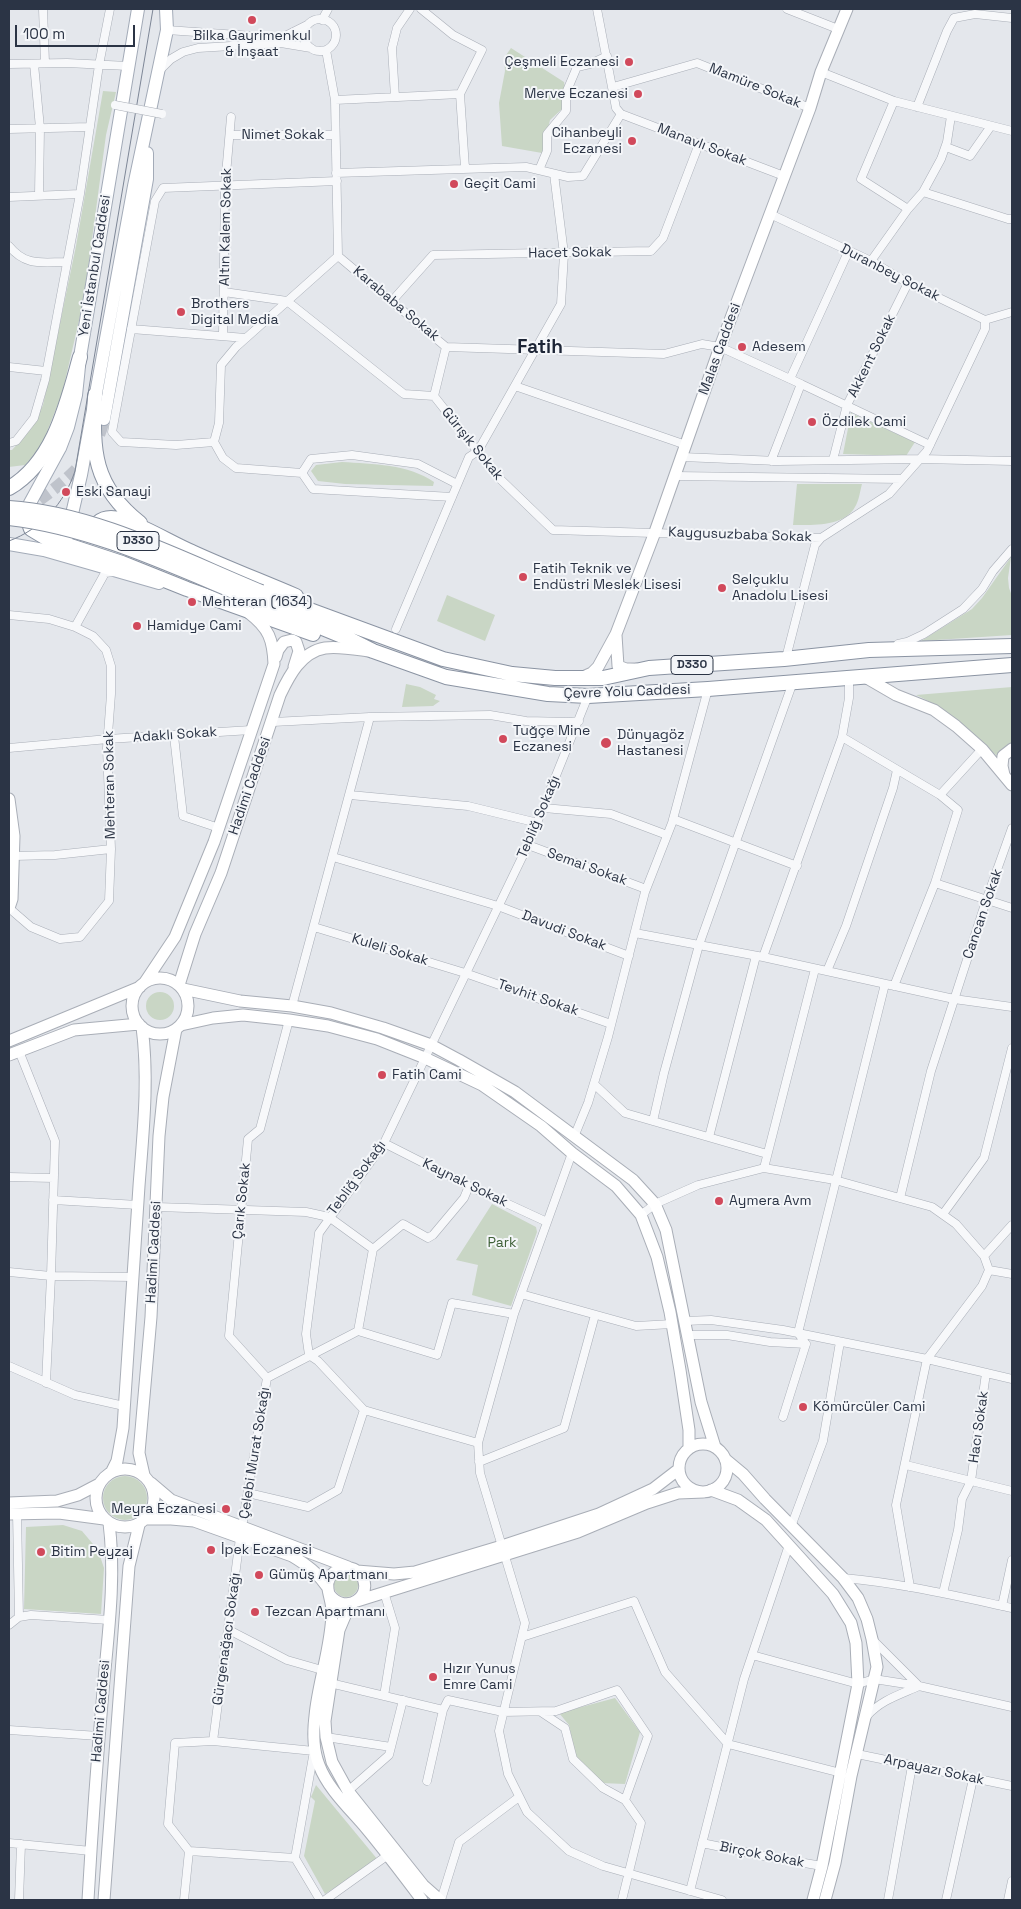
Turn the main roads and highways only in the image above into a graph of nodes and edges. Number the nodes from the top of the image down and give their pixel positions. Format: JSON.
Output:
{"nodes":[{"id":1,"x":138,"y":9,"type":"edge"},
{"id":2,"x":166,"y":9,"type":"edge"},
{"id":3,"x":847,"y":9,"type":"edge"},
{"id":4,"x":147,"y":126,"type":"junction"},
{"id":5,"x":80,"y":357,"type":"junction"},
{"id":6,"x":95,"y":396,"type":"junction"},
{"id":7,"x":104,"y":419,"type":"tunnel mouth"},
{"id":8,"x":9,"y":488,"type":"edge"},
{"id":9,"x":9,"y":508,"type":"edge"},
{"id":10,"x":26,"y":515,"type":"joint"},
{"id":11,"x":9,"y":518,"type":"edge"},
{"id":12,"x":154,"y":534,"type":"junction"},
{"id":13,"x":9,"y":544,"type":"edge"},
{"id":14,"x":64,"y":544,"type":"junction"},
{"id":15,"x":119,"y":567,"type":"junction"},
{"id":16,"x":259,"y":597,"type":"junction"},
{"id":17,"x":244,"y":609,"type":"junction"},
{"id":18,"x":616,"y":634,"type":"junction"},
{"id":19,"x":377,"y":636,"type":"junction"},
{"id":20,"x":1012,"y":646,"type":"edge"},
{"id":21,"x":373,"y":651,"type":"junction"},
{"id":22,"x":274,"y":664,"type":"junction"},
{"id":23,"x":1012,"y":666,"type":"edge"},
{"id":24,"x":649,"y":668,"type":"junction"},
{"id":25,"x":292,"y":671,"type":"junction"},
{"id":26,"x":864,"y":677,"type":"junction"},
{"id":27,"x":579,"y":679,"type":"junction"},
{"id":28,"x":1012,"y":749,"type":"edge"},
{"id":29,"x":1009,"y":781,"type":"edge"},
{"id":30,"x":9,"y":799,"type":"edge"},
{"id":31,"x":9,"y":908,"type":"edge"},
{"id":32,"x":142,"y":985,"type":"junction"},
{"id":33,"x":181,"y":987,"type":"junction"},
{"id":34,"x":140,"y":1025,"type":"junction"},
{"id":35,"x":179,"y":1027,"type":"junction"},
{"id":36,"x":9,"y":1041,"type":"edge"},
{"id":37,"x":14,"y":1053,"type":"edge"},
{"id":38,"x":714,"y":1447,"type":"junction"},
{"id":39,"x":689,"y":1448,"type":"junction"},
{"id":40,"x":725,"y":1459,"type":"junction"},
{"id":41,"x":679,"y":1469,"type":"junction"},
{"id":42,"x":112,"y":1471,"type":"junction"},
{"id":43,"x":147,"y":1479,"type":"junction"},
{"id":44,"x":99,"y":1484,"type":"junction"},
{"id":45,"x":708,"y":1491,"type":"junction"},
{"id":46,"x":9,"y":1503,"type":"edge"},
{"id":47,"x":13,"y":1514,"type":"edge"},
{"id":48,"x":107,"y":1521,"type":"junction"},
{"id":49,"x":143,"y":1522,"type":"junction"},
{"id":50,"x":241,"y":1532,"type":"junction"},
{"id":51,"x":503,"y":1550,"type":"junction"},
{"id":52,"x":354,"y":1570,"type":"junction"},
{"id":53,"x":329,"y":1591,"type":"junction"},
{"id":54,"x":352,"y":1603,"type":"junction"},
{"id":55,"x":88,"y":1900,"type":"edge"},
{"id":56,"x":104,"y":1900,"type":"edge"},
{"id":57,"x":422,"y":1900,"type":"edge"},
{"id":58,"x":440,"y":1900,"type":"edge"},
{"id":59,"x":813,"y":1900,"type":"edge"},
{"id":60,"x":825,"y":1900,"type":"edge"}],
"edges":[{"from":1,"to":5,"type":"main road","name":"Yeni İstanbul Caddesi"},
{"from":2,"to":4,"type":"main road","name":"Yeni İstanbul Caddesi"},
{"from":3,"to":18,"type":"main road","name":"Malas Caddesi"},
{"from":4,"to":6,"type":"main road","name":"Yeni İstanbul Caddesi"},
{"from":4,"to":7,"type":"main road","name":"Yeni İstanbul Caddesi"},
{"from":5,"to":8,"type":"highway"},
{"from":5,"to":10,"type":"main road","name":"Yeni İstanbul Caddesi"},
{"from":6,"to":12,"type":"highway"},
{"from":6,"to":14,"type":"main road","name":"Yeni İstanbul Caddesi"},
{"from":9,"to":16,"type":"highway","number":"D330","bridge":true},
{"from":10,"to":14,"type":"highway"},
{"from":11,"to":16,"type":"highway","number":"D330","bridge":true},
{"from":12,"to":15,"type":"highway"},
{"from":12,"to":19,"type":"highway"},
{"from":13,"to":15,"type":"main road"},
{"from":14,"to":15,"type":"highway"},
{"from":15,"to":17,"type":"highway"},
{"from":16,"to":19,"type":"highway","name":"Çevre Yolu Caddesi","number":"D330"},
{"from":16,"to":21,"type":"highway","name":"Çevre Yolu Caddesi","number":"D330"},
{"from":17,"to":21,"type":"highway"},
{"from":17,"to":22,"type":"main road","name":"Hadimi Caddesi"},
{"from":18,"to":24,"type":"main road"},
{"from":18,"to":27,"type":"main road","name":"Malas Caddesi"},
{"from":19,"to":27,"type":"highway","name":"Çevre Yolu Caddesi","number":"D330"},
{"from":20,"to":24,"type":"highway","name":"Çevre Yolu Caddesi","number":"D330"},
{"from":21,"to":25,"type":"main road","name":"Hadimi Caddesi"},
{"from":21,"to":26,"type":"highway","name":"Çevre Yolu Caddesi","number":"D330"},
{"from":22,"to":25,"type":"main road"},
{"from":22,"to":32,"type":"main road","name":"Hadimi Caddesi"},
{"from":23,"to":26,"type":"highway","name":"Çevre Yolu Caddesi","number":"D330"},
{"from":24,"to":27,"type":"highway","name":"Çevre Yolu Caddesi","number":"D330"},
{"from":25,"to":33,"type":"main road","name":"Hadimi Caddesi"},
{"from":26,"to":29,"type":"main road"},
{"from":28,"to":29,"type":"main road"},
{"from":30,"to":31,"type":"main road"},
{"from":32,"to":33,"type":"main road"},
{"from":32,"to":34,"type":"main road"},
{"from":32,"to":36,"type":"main road"},
{"from":33,"to":35,"type":"main road"},
{"from":33,"to":38,"type":"main road"},
{"from":34,"to":35,"type":"main road"},
{"from":34,"to":37,"type":"main road"},
{"from":34,"to":42,"type":"main road","name":"Hadimi Caddesi"},
{"from":35,"to":39,"type":"main road"},
{"from":35,"to":43,"type":"main road","name":"Hadimi Caddesi"},
{"from":38,"to":39,"type":"main road"},
{"from":38,"to":40,"type":"main road"},
{"from":39,"to":41,"type":"main road"},
{"from":40,"to":45,"type":"main road"},
{"from":40,"to":60,"type":"main road"},
{"from":41,"to":45,"type":"main road"},
{"from":41,"to":51,"type":"main road"},
{"from":42,"to":43,"type":"main road"},
{"from":42,"to":44,"type":"main road"},
{"from":43,"to":49,"type":"main road"},
{"from":43,"to":50,"type":"main road"},
{"from":44,"to":46,"type":"main road"},
{"from":44,"to":48,"type":"main road"},
{"from":45,"to":51,"type":"main road"},
{"from":45,"to":59,"type":"main road"},
{"from":47,"to":48,"type":"main road"},
{"from":48,"to":49,"type":"main road"},
{"from":48,"to":55,"type":"main road","name":"Hadimi Caddesi"},
{"from":49,"to":50,"type":"main road"},
{"from":49,"to":56,"type":"main road","name":"Hadimi Caddesi"},
{"from":50,"to":52,"type":"main road"},
{"from":50,"to":53,"type":"main road"},
{"from":51,"to":52,"type":"main road"},
{"from":51,"to":54,"type":"main road"},
{"from":52,"to":53,"type":"main road"},
{"from":52,"to":54,"type":"main road"},
{"from":53,"to":54,"type":"main road"},
{"from":53,"to":57,"type":"main road"},
{"from":54,"to":58,"type":"main road"}]}
